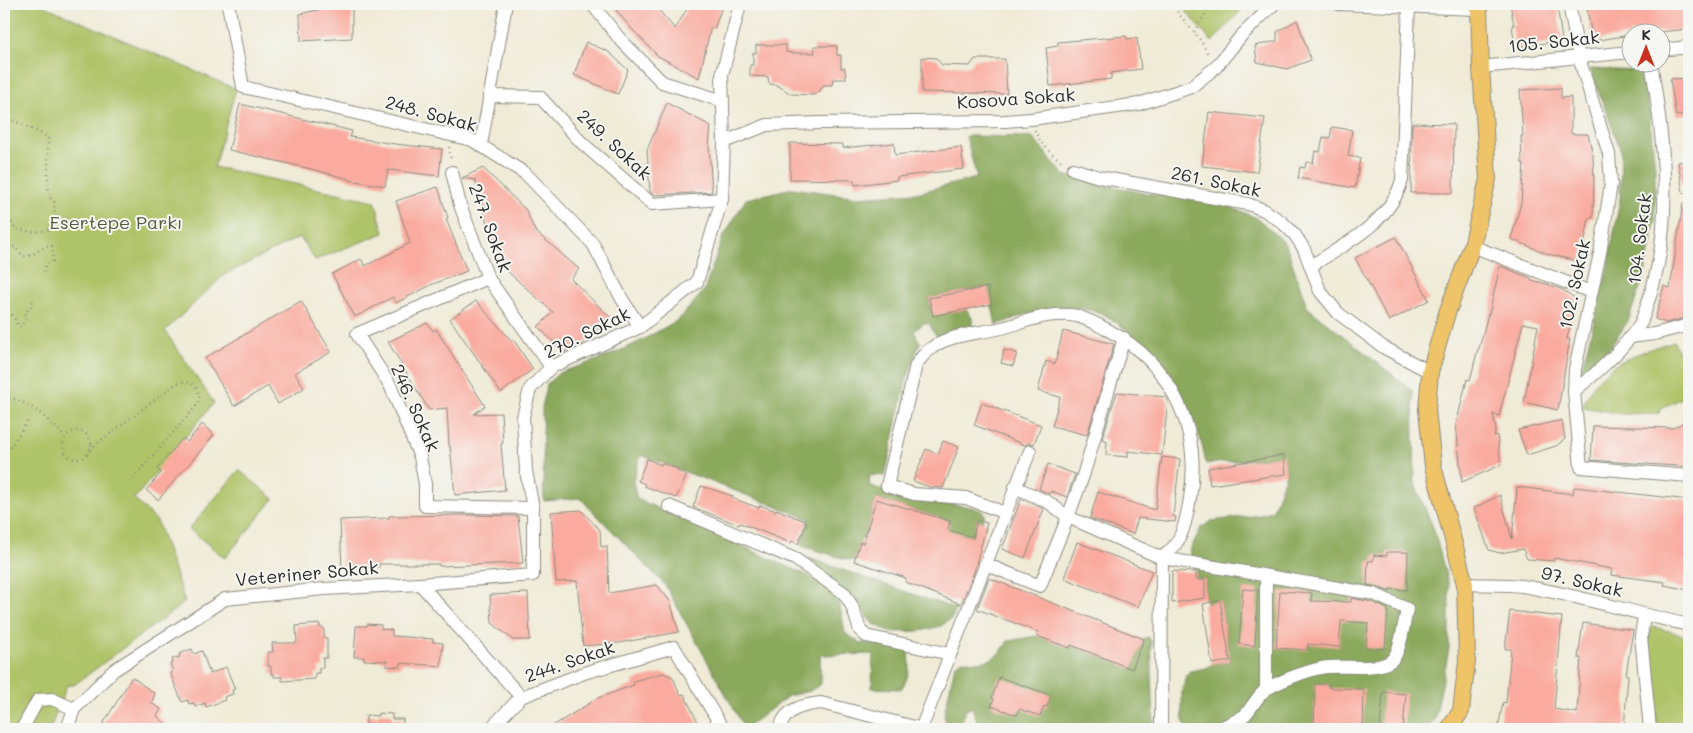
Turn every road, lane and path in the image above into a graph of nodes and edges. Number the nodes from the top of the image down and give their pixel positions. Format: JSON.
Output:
{"nodes":[{"id":1,"x":228,"y":4,"type":"edge"},
{"id":2,"x":506,"y":4,"type":"edge"},
{"id":3,"x":592,"y":4,"type":"edge"},
{"id":4,"x":740,"y":4,"type":"edge"},
{"id":5,"x":1171,"y":4,"type":"edge"},
{"id":6,"x":1211,"y":4,"type":"edge"},
{"id":7,"x":1274,"y":4,"type":"edge"},
{"id":8,"x":1338,"y":4,"type":"edge"},
{"id":9,"x":1569,"y":4,"type":"edge"},
{"id":10,"x":1409,"y":6,"type":"junction"},
{"id":11,"x":1478,"y":6,"type":"edge"},
{"id":12,"x":1194,"y":32,"type":"junction"},
{"id":13,"x":1689,"y":47,"type":"edge"},
{"id":14,"x":1670,"y":49,"type":"edge"},
{"id":15,"x":1620,"y":53,"type":"edge"},
{"id":16,"x":1579,"y":58,"type":"junction"},
{"id":17,"x":1216,"y":67,"type":"junction"},
{"id":18,"x":1481,"y":67,"type":"junction"},
{"id":19,"x":1653,"y":72,"type":"edge"},
{"id":20,"x":489,"y":96,"type":"junction"},
{"id":21,"x":723,"y":102,"type":"junction"},
{"id":22,"x":4,"y":116,"type":"edge"},
{"id":23,"x":1031,"y":119,"type":"junction"},
{"id":24,"x":448,"y":134,"type":"junction"},
{"id":25,"x":724,"y":142,"type":"junction"},
{"id":26,"x":480,"y":145,"type":"junction"},
{"id":27,"x":1073,"y":169,"type":"joint"},
{"id":28,"x":452,"y":172,"type":"joint"},
{"id":29,"x":722,"y":199,"type":"junction"},
{"id":30,"x":4,"y":215,"type":"edge"},
{"id":31,"x":4,"y":244,"type":"edge"},
{"id":32,"x":1472,"y":246,"type":"junction"},
{"id":33,"x":1311,"y":266,"type":"junction"},
{"id":34,"x":44,"y":273,"type":"dead end"},
{"id":35,"x":488,"y":278,"type":"junction"},
{"id":36,"x":1591,"y":292,"type":"junction"},
{"id":37,"x":33,"y":300,"type":"dead end"},
{"id":38,"x":4,"y":308,"type":"edge"},
{"id":39,"x":1689,"y":325,"type":"edge"},
{"id":40,"x":640,"y":327,"type":"junction"},
{"id":41,"x":1630,"y":336,"type":"junction"},
{"id":42,"x":1124,"y":338,"type":"junction"},
{"id":43,"x":550,"y":367,"type":"junction"},
{"id":44,"x":1430,"y":372,"type":"junction"},
{"id":45,"x":1574,"y":391,"type":"junction"},
{"id":46,"x":4,"y":397,"type":"edge"},
{"id":47,"x":29,"y":419,"type":"dead end"},
{"id":48,"x":65,"y":437,"type":"junction"},
{"id":49,"x":90,"y":449,"type":"junction"},
{"id":50,"x":1030,"y":451,"type":"dead end"},
{"id":51,"x":4,"y":453,"type":"edge"},
{"id":52,"x":1689,"y":476,"type":"edge"},
{"id":53,"x":128,"y":484,"type":"dead end"},
{"id":54,"x":1015,"y":487,"type":"junction"},
{"id":55,"x":669,"y":506,"type":"dead end"},
{"id":56,"x":533,"y":508,"type":"junction"},
{"id":57,"x":1004,"y":513,"type":"junction"},
{"id":58,"x":1068,"y":517,"type":"junction"},
{"id":59,"x":1162,"y":558,"type":"junction"},
{"id":60,"x":985,"y":564,"type":"junction"},
{"id":61,"x":1266,"y":576,"type":"junction"},
{"id":62,"x":420,"y":584,"type":"junction"},
{"id":63,"x":1465,"y":584,"type":"junction"},
{"id":64,"x":1644,"y":616,"type":"junction"},
{"id":65,"x":1689,"y":625,"type":"edge"},
{"id":66,"x":950,"y":654,"type":"junction"},
{"id":67,"x":1266,"y":689,"type":"junction"},
{"id":68,"x":521,"y":697,"type":"junction"},
{"id":69,"x":74,"y":709,"type":"junction"},
{"id":70,"x":22,"y":729,"type":"edge"},
{"id":71,"x":67,"y":729,"type":"edge"},
{"id":72,"x":490,"y":729,"type":"edge"},
{"id":73,"x":723,"y":729,"type":"edge"},
{"id":74,"x":780,"y":729,"type":"edge"},
{"id":75,"x":921,"y":729,"type":"edge"},
{"id":76,"x":1160,"y":729,"type":"edge"},
{"id":77,"x":1218,"y":729,"type":"edge"},
{"id":78,"x":1449,"y":729,"type":"edge"},
{"id":79,"x":1650,"y":729,"type":"edge"}],
"edges":[{"from":1,"to":24,"type":"street","name":"248. Sokak"},
{"from":2,"to":20,"type":"street"},
{"from":3,"to":21,"type":"street"},
{"from":4,"to":21,"type":"street","name":"270. Sokak"},
{"from":5,"to":12,"type":"path"},
{"from":6,"to":12,"type":"path"},
{"from":7,"to":17,"type":"street","name":"Kosova Sokak"},
{"from":8,"to":10,"type":"street"},
{"from":9,"to":16,"type":"street","name":"102. Sokak"},
{"from":10,"to":11,"type":"street"},
{"from":10,"to":33,"type":"street"},
{"from":11,"to":18,"type":"main road"},
{"from":12,"to":17,"type":"path"},
{"from":13,"to":14,"type":"street"},
{"from":15,"to":16,"type":"street","name":"105. Sokak"},
{"from":16,"to":18,"type":"street","name":"105. Sokak"},
{"from":16,"to":36,"type":"street","name":"102. Sokak"},
{"from":17,"to":23,"type":"street","name":"Kosova Sokak"},
{"from":18,"to":32,"type":"main road"},
{"from":19,"to":41,"type":"street","name":"104. Sokak"},
{"from":20,"to":26,"type":"street"},
{"from":20,"to":29,"type":"street","name":"249. Sokak"},
{"from":21,"to":25,"type":"street","name":"270. Sokak"},
{"from":22,"to":30,"type":"path"},
{"from":23,"to":25,"type":"street","name":"Kosova Sokak"},
{"from":23,"to":27,"type":"path"},
{"from":24,"to":26,"type":"street","name":"248. Sokak"},
{"from":24,"to":28,"type":"path"},
{"from":25,"to":29,"type":"street","name":"270. Sokak"},
{"from":26,"to":40,"type":"street","name":"248. Sokak"},
{"from":27,"to":33,"type":"street","name":"261. Sokak"},
{"from":28,"to":35,"type":"street","name":"247. Sokak"},
{"from":29,"to":40,"type":"street","name":"270. Sokak"},
{"from":31,"to":34,"type":"path"},
{"from":32,"to":36,"type":"street"},
{"from":32,"to":44,"type":"main road"},
{"from":33,"to":44,"type":"street","name":"261. Sokak"},
{"from":35,"to":43,"type":"street","name":"247. Sokak"},
{"from":35,"to":56,"type":"street","name":"246. Sokak"},
{"from":36,"to":45,"type":"street","name":"102. Sokak"},
{"from":37,"to":38,"type":"path"},
{"from":39,"to":41,"type":"street"},
{"from":40,"to":43,"type":"street","name":"270. Sokak"},
{"from":41,"to":45,"type":"street","name":"104. Sokak"},
{"from":42,"to":57,"type":"street"},
{"from":42,"to":58,"type":"street"},
{"from":42,"to":59,"type":"street"},
{"from":43,"to":56,"type":"street","name":"270. Sokak"},
{"from":44,"to":63,"type":"main road"},
{"from":45,"to":52,"type":"street","name":"102. Sokak"},
{"from":46,"to":48,"type":"path"},
{"from":47,"to":51,"type":"path"},
{"from":48,"to":49,"type":"path"},
{"from":48,"to":49,"type":"path"},
{"from":49,"to":53,"type":"path"},
{"from":50,"to":54,"type":"street"},
{"from":54,"to":57,"type":"street"},
{"from":54,"to":58,"type":"street"},
{"from":55,"to":66,"type":"street"},
{"from":56,"to":62,"type":"street","name":"270. Sokak"},
{"from":57,"to":60,"type":"street"},
{"from":58,"to":59,"type":"street"},
{"from":58,"to":60,"type":"street"},
{"from":59,"to":61,"type":"street"},
{"from":59,"to":76,"type":"street"},
{"from":60,"to":66,"type":"street"},
{"from":61,"to":67,"type":"street"},
{"from":61,"to":67,"type":"street"},
{"from":62,"to":68,"type":"street"},
{"from":62,"to":69,"type":"street","name":"Veteriner Sokak"},
{"from":63,"to":64,"type":"street","name":"97. Sokak"},
{"from":63,"to":78,"type":"main road"},
{"from":64,"to":65,"type":"street","name":"97. Sokak"},
{"from":64,"to":79,"type":"street"},
{"from":66,"to":75,"type":"street"},
{"from":67,"to":77,"type":"street"},
{"from":68,"to":72,"type":"street","name":"244. Sokak"},
{"from":68,"to":73,"type":"street","name":"244. Sokak"},
{"from":69,"to":70,"type":"street"},
{"from":69,"to":71,"type":"street","name":"Veteriner Sokak"},
{"from":74,"to":75,"type":"street"}]}
